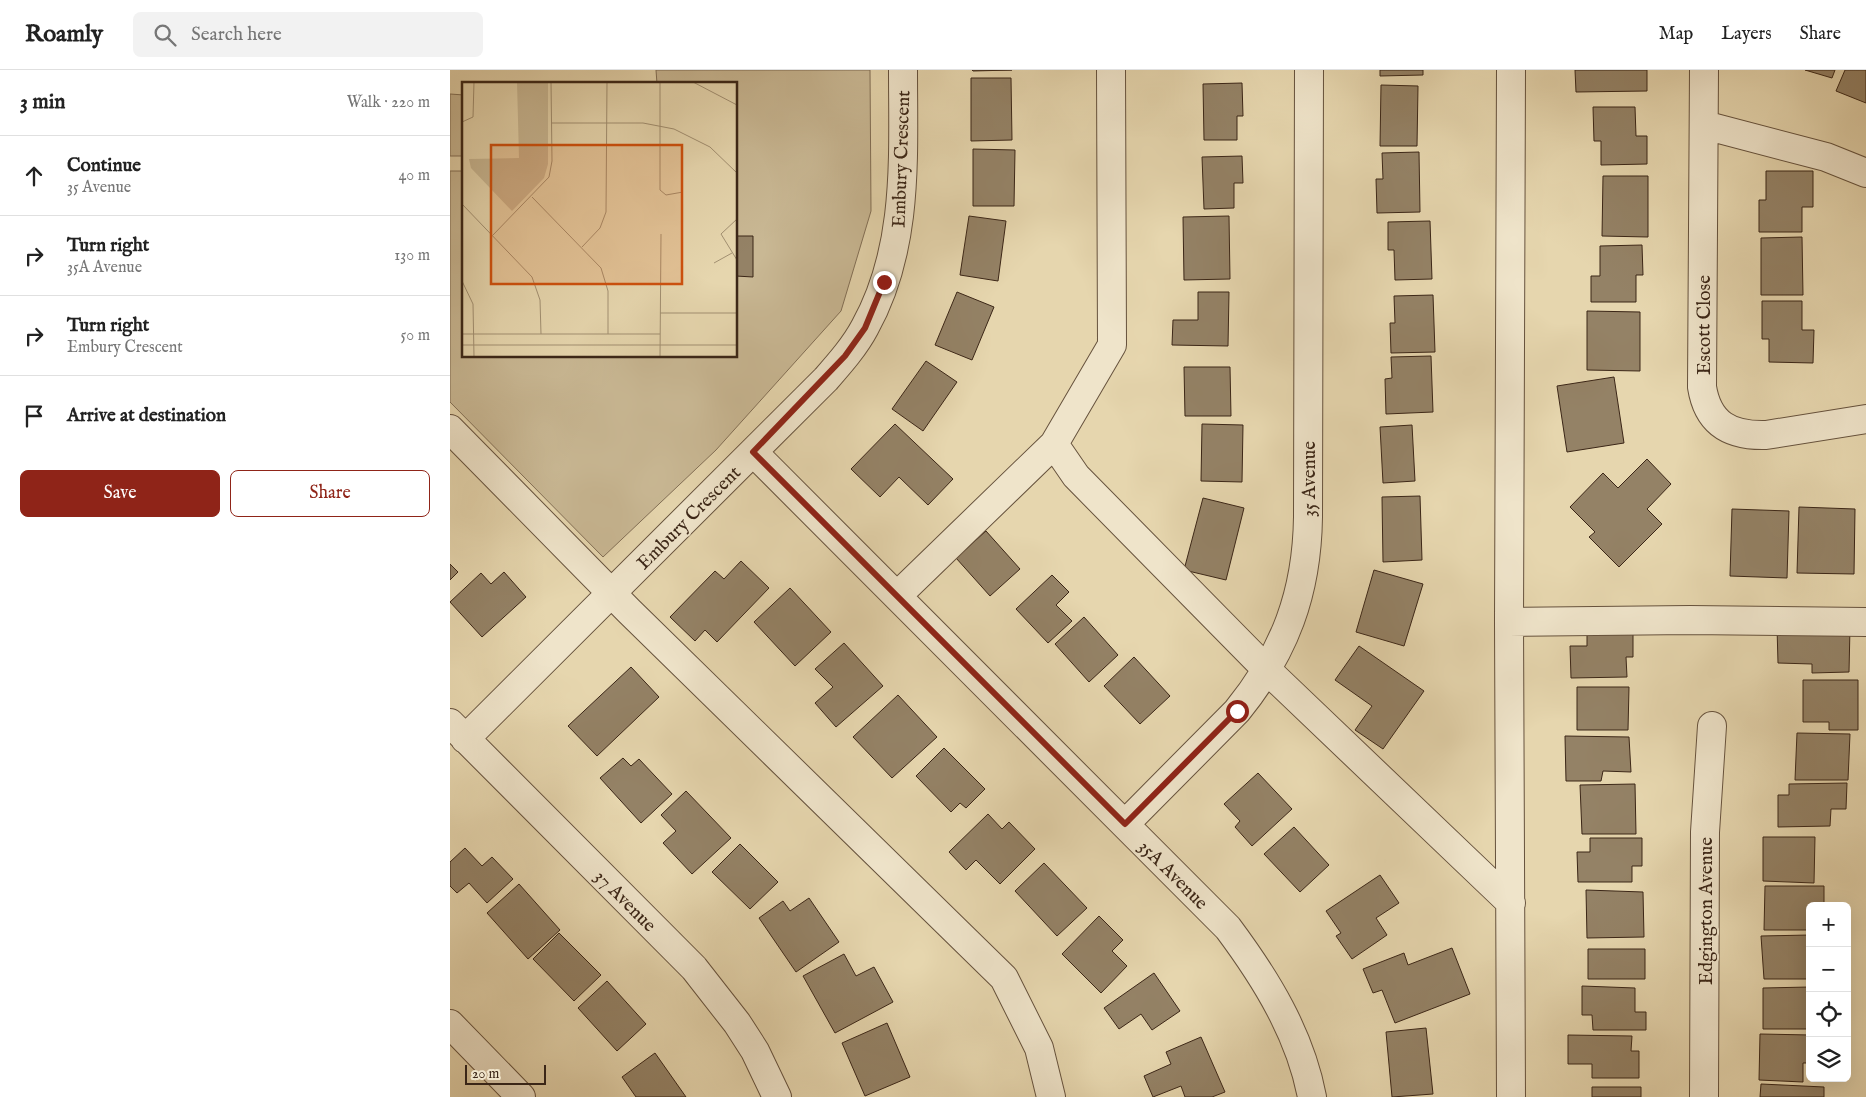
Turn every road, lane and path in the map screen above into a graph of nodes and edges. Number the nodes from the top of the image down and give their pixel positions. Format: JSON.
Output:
{"nodes":[{"id":1,"x":903,"y":70,"type":"edge"},
{"id":2,"x":1111,"y":70,"type":"edge"},
{"id":3,"x":1309,"y":70,"type":"edge"},
{"id":4,"x":1511,"y":70,"type":"edge"},
{"id":5,"x":1704,"y":70,"type":"edge"},
{"id":6,"x":1704,"y":125,"type":"junction"},
{"id":7,"x":1866,"y":173,"type":"edge"},
{"id":8,"x":1866,"y":419,"type":"edge"},
{"id":9,"x":450,"y":430,"type":"edge"},
{"id":10,"x":1054,"y":444,"type":"junction"},
{"id":11,"x":753,"y":452,"type":"junction"},
{"id":12,"x":612,"y":594,"type":"junction"},
{"id":13,"x":897,"y":596,"type":"junction"},
{"id":14,"x":1509,"y":622,"type":"junction"},
{"id":15,"x":1866,"y":622,"type":"edge"},
{"id":16,"x":1267,"y":670,"type":"junction"},
{"id":17,"x":1712,"y":726,"type":"dead end"},
{"id":18,"x":458,"y":731,"type":"edge"},
{"id":19,"x":1125,"y":824,"type":"junction"},
{"id":20,"x":1511,"y":903,"type":"junction"},
{"id":21,"x":450,"y":1024,"type":"edge"},
{"id":22,"x":521,"y":1097,"type":"edge"},
{"id":23,"x":777,"y":1097,"type":"edge"},
{"id":24,"x":1051,"y":1097,"type":"edge"},
{"id":25,"x":1312,"y":1097,"type":"edge"},
{"id":26,"x":1511,"y":1097,"type":"edge"},
{"id":27,"x":1704,"y":1097,"type":"edge"}],
"edges":[{"from":1,"to":11,"type":"street","name":"Embury Crescent"},
{"from":2,"to":10,"type":"street"},
{"from":3,"to":16,"type":"street","name":"35 Avenue"},
{"from":4,"to":14,"type":"street"},
{"from":5,"to":6,"type":"street","name":"Escott Close"},
{"from":6,"to":7,"type":"street"},
{"from":6,"to":8,"type":"street","name":"Escott Close"},
{"from":9,"to":12,"type":"street"},
{"from":10,"to":13,"type":"street"},
{"from":10,"to":16,"type":"street"},
{"from":11,"to":12,"type":"street","name":"Embury Crescent"},
{"from":11,"to":13,"type":"street","name":"35A Avenue"},
{"from":12,"to":18,"type":"street","name":"Embury Crescent"},
{"from":12,"to":24,"type":"street"},
{"from":13,"to":19,"type":"street","name":"35A Avenue"},
{"from":14,"to":15,"type":"street"},
{"from":14,"to":20,"type":"street"},
{"from":16,"to":19,"type":"street","name":"35 Avenue"},
{"from":16,"to":20,"type":"street"},
{"from":17,"to":27,"type":"street","name":"Edgington Avenue"},
{"from":18,"to":23,"type":"street","name":"37 Avenue"},
{"from":19,"to":25,"type":"street","name":"35A Avenue"},
{"from":20,"to":26,"type":"street"},
{"from":21,"to":22,"type":"street"}]}
